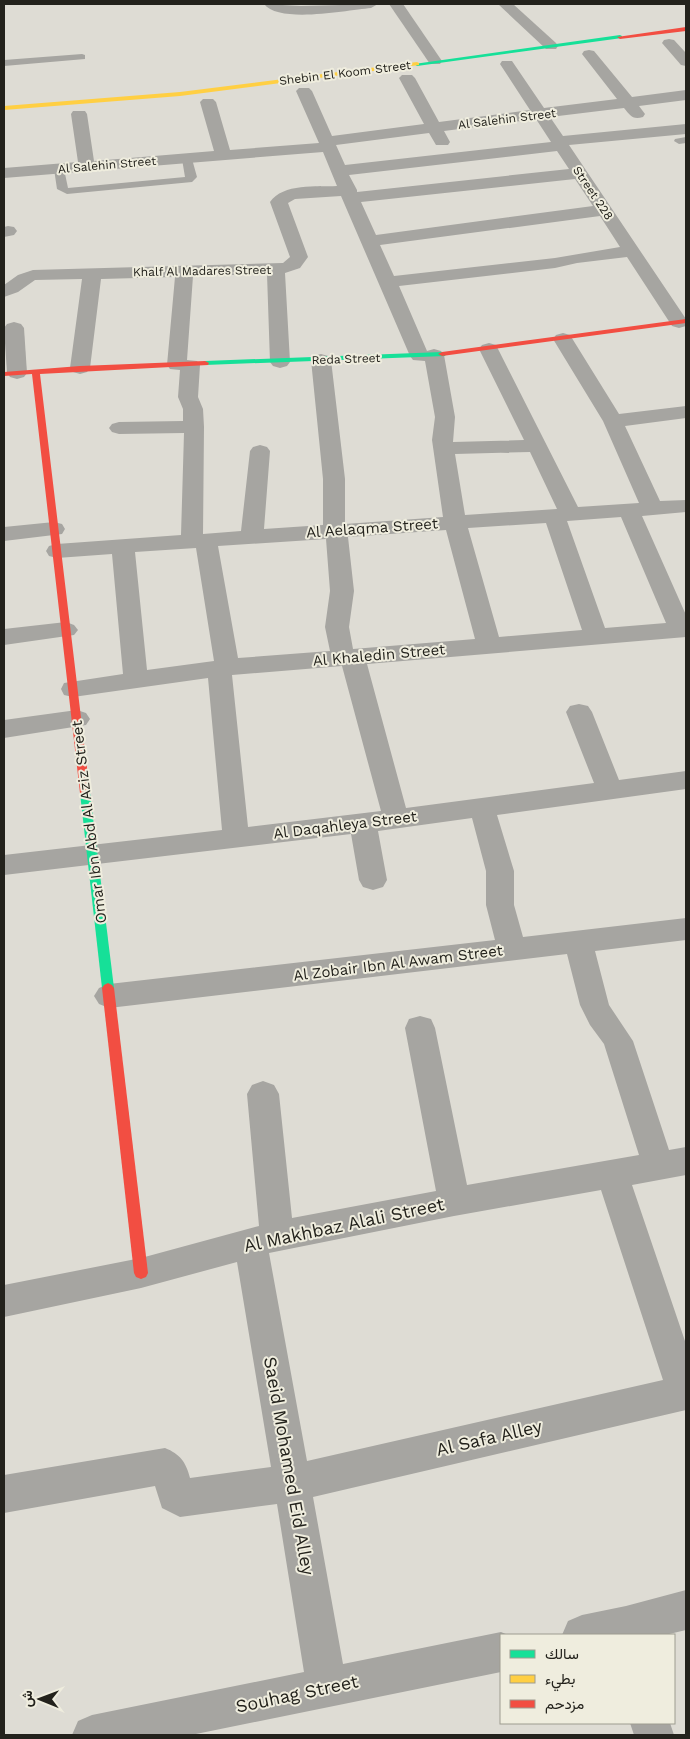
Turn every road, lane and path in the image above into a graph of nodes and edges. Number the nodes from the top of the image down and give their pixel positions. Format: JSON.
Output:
{"nodes":[{"id":1,"x":271,"y":4,"type":"edge"},
{"id":2,"x":371,"y":4,"type":"edge"},
{"id":3,"x":396,"y":4,"type":"edge"},
{"id":4,"x":505,"y":4,"type":"edge"},
{"id":5,"x":686,"y":28,"type":"edge"},
{"id":6,"x":686,"y":41,"type":"edge"},
{"id":7,"x":665,"y":44,"type":"joint"},
{"id":8,"x":551,"y":46,"type":"junction"},
{"id":9,"x":606,"y":51,"type":"dead end"},
{"id":10,"x":584,"y":54,"type":"joint"},
{"id":11,"x":82,"y":57,"type":"dead end"},
{"id":12,"x":435,"y":61,"type":"junction"},
{"id":13,"x":686,"y":62,"type":"edge"},
{"id":14,"x":4,"y":63,"type":"edge"},
{"id":15,"x":507,"y":64,"type":"dead end"},
{"id":16,"x":407,"y":78,"type":"dead end"},
{"id":17,"x":304,"y":91,"type":"dead end"},
{"id":18,"x":686,"y":95,"type":"edge"},
{"id":19,"x":213,"y":102,"type":"joint"},
{"id":20,"x":628,"y":103,"type":"junction"},
{"id":21,"x":174,"y":106,"type":"dead end"},
{"id":22,"x":4,"y":108,"type":"edge"},
{"id":23,"x":75,"y":114,"type":"joint"},
{"id":24,"x":540,"y":115,"type":"junction"},
{"id":25,"x":4,"y":119,"type":"edge"},
{"id":26,"x":434,"y":128,"type":"junction"},
{"id":27,"x":652,"y":132,"type":"junction"},
{"id":28,"x":682,"y":138,"type":"edge"},
{"id":29,"x":328,"y":144,"type":"junction"},
{"id":30,"x":560,"y":144,"type":"junction"},
{"id":31,"x":224,"y":156,"type":"junction"},
{"id":32,"x":187,"y":159,"type":"junction"},
{"id":33,"x":451,"y":159,"type":"junction"},
{"id":34,"x":87,"y":167,"type":"junction"},
{"id":35,"x":59,"y":169,"type":"junction"},
{"id":36,"x":340,"y":171,"type":"junction"},
{"id":37,"x":580,"y":173,"type":"junction"},
{"id":38,"x":4,"y":174,"type":"edge"},
{"id":39,"x":350,"y":194,"type":"junction"},
{"id":40,"x":604,"y":210,"type":"junction"},
{"id":41,"x":370,"y":240,"type":"junction"},
{"id":42,"x":632,"y":251,"type":"junction"},
{"id":43,"x":276,"y":270,"type":"junction"},
{"id":44,"x":184,"y":272,"type":"junction"},
{"id":45,"x":92,"y":274,"type":"junction"},
{"id":46,"x":388,"y":282,"type":"junction"},
{"id":47,"x":4,"y":290,"type":"edge"},
{"id":48,"x":683,"y":321,"type":"edge"},
{"id":49,"x":14,"y":328,"type":"dead end"},
{"id":50,"x":563,"y":339,"type":"junction"},
{"id":51,"x":489,"y":349,"type":"junction"},
{"id":52,"x":427,"y":356,"type":"junction"},
{"id":53,"x":321,"y":360,"type":"junction"},
{"id":54,"x":280,"y":362,"type":"junction"},
{"id":55,"x":184,"y":365,"type":"junction"},
{"id":56,"x":80,"y":368,"type":"junction"},
{"id":57,"x":19,"y":373,"type":"edge"},
{"id":58,"x":686,"y":412,"type":"edge"},
{"id":59,"x":613,"y":421,"type":"junction"},
{"id":60,"x":194,"y":427,"type":"junction"},
{"id":61,"x":119,"y":428,"type":"dead end"},
{"id":62,"x":537,"y":446,"type":"junction"},
{"id":63,"x":443,"y":448,"type":"junction"},
{"id":64,"x":260,"y":451,"type":"dead end"},
{"id":65,"x":686,"y":506,"type":"edge"},
{"id":66,"x":652,"y":508,"type":"junction"},
{"id":67,"x":629,"y":510,"type":"junction"},
{"id":68,"x":563,"y":514,"type":"junction"},
{"id":69,"x":455,"y":522,"type":"junction"},
{"id":70,"x":335,"y":530,"type":"junction"},
{"id":71,"x":4,"y":534,"type":"edge"},
{"id":72,"x":252,"y":536,"type":"junction"},
{"id":73,"x":56,"y":540,"type":"junction"},
{"id":74,"x":199,"y":540,"type":"junction"},
{"id":75,"x":123,"y":546,"type":"junction"},
{"id":76,"x":684,"y":629,"type":"edge"},
{"id":77,"x":66,"y":630,"type":"junction"},
{"id":78,"x":596,"y":636,"type":"junction"},
{"id":79,"x":4,"y":637,"type":"edge"},
{"id":80,"x":489,"y":646,"type":"junction"},
{"id":81,"x":348,"y":657,"type":"junction"},
{"id":82,"x":223,"y":668,"type":"junction"},
{"id":83,"x":136,"y":680,"type":"junction"},
{"id":84,"x":73,"y":688,"type":"junction"},
{"id":85,"x":579,"y":712,"type":"dead end"},
{"id":86,"x":77,"y":719,"type":"junction"},
{"id":87,"x":4,"y":729,"type":"edge"},
{"id":88,"x":686,"y":780,"type":"edge"},
{"id":89,"x":610,"y":790,"type":"junction"},
{"id":90,"x":482,"y":807,"type":"junction"},
{"id":91,"x":396,"y":818,"type":"junction"},
{"id":92,"x":363,"y":822,"type":"junction"},
{"id":93,"x":236,"y":838,"type":"junction"},
{"id":94,"x":93,"y":855,"type":"junction"},
{"id":95,"x":4,"y":866,"type":"edge"},
{"id":96,"x":373,"y":880,"type":"dead end"},
{"id":97,"x":686,"y":929,"type":"edge"},
{"id":98,"x":578,"y":942,"type":"junction"},
{"id":99,"x":512,"y":950,"type":"junction"},
{"id":100,"x":110,"y":996,"type":"junction"},
{"id":101,"x":420,"y":1028,"type":"dead end"},
{"id":102,"x":263,"y":1094,"type":"dead end"},
{"id":103,"x":672,"y":1164,"type":"edge"},
{"id":104,"x":612,"y":1174,"type":"junction"},
{"id":105,"x":454,"y":1202,"type":"junction"},
{"id":106,"x":264,"y":1239,"type":"junction"},
{"id":107,"x":141,"y":1273,"type":"junction"},
{"id":108,"x":4,"y":1301,"type":"edge"},
{"id":109,"x":686,"y":1392,"type":"edge"},
{"id":110,"x":292,"y":1483,"type":"junction"},
{"id":111,"x":4,"y":1494,"type":"edge"},
{"id":112,"x":686,"y":1610,"type":"edge"},
{"id":113,"x":628,"y":1631,"type":"edge"},
{"id":114,"x":594,"y":1634,"type":"edge"},
{"id":115,"x":500,"y":1652,"type":"edge"},
{"id":116,"x":328,"y":1688,"type":"junction"},
{"id":117,"x":145,"y":1730,"type":"edge"},
{"id":118,"x":92,"y":1735,"type":"edge"}],
"edges":[{"from":1,"to":2,"type":"street"},
{"from":3,"to":12,"type":"street"},
{"from":4,"to":8,"type":"street"},
{"from":5,"to":8,"type":"street","name":"Shebin El Koom Street"},
{"from":6,"to":7,"type":"street"},
{"from":7,"to":13,"type":"street"},
{"from":8,"to":12,"type":"street","name":"Shebin El Koom Street"},
{"from":9,"to":10,"type":"street"},
{"from":10,"to":20,"type":"street"},
{"from":11,"to":14,"type":"lane"},
{"from":12,"to":22,"type":"street","name":"Shebin El Koom Street"},
{"from":15,"to":24,"type":"street","name":"Street 228"},
{"from":16,"to":26,"type":"street"},
{"from":17,"to":29,"type":"street"},
{"from":18,"to":20,"type":"street","name":"Al Salehin Street"},
{"from":19,"to":21,"type":"street"},
{"from":19,"to":31,"type":"street"},
{"from":20,"to":24,"type":"street","name":"Al Salehin Street"},
{"from":20,"to":27,"type":"street"},
{"from":23,"to":25,"type":"street"},
{"from":23,"to":34,"type":"street"},
{"from":24,"to":26,"type":"street","name":"Al Salehin Street"},
{"from":24,"to":30,"type":"street","name":"Street 228"},
{"from":26,"to":29,"type":"street","name":"Al Salehin Street"},
{"from":26,"to":33,"type":"street"},
{"from":27,"to":28,"type":"street"},
{"from":27,"to":30,"type":"street"},
{"from":29,"to":31,"type":"street","name":"Al Salehin Street"},
{"from":29,"to":36,"type":"street"},
{"from":30,"to":33,"type":"street"},
{"from":30,"to":37,"type":"street","name":"Street 228"},
{"from":31,"to":32,"type":"street","name":"Al Salehin Street"},
{"from":32,"to":34,"type":"street","name":"Al Salehin Street"},
{"from":32,"to":35,"type":"lane"},
{"from":33,"to":36,"type":"street"},
{"from":34,"to":35,"type":"street","name":"Al Salehin Street"},
{"from":35,"to":38,"type":"street","name":"Al Salehin Street"},
{"from":36,"to":39,"type":"street"},
{"from":37,"to":39,"type":"street"},
{"from":37,"to":40,"type":"street","name":"Street 228"},
{"from":39,"to":41,"type":"street"},
{"from":39,"to":43,"type":"street","name":"Khalf Al Madares Street"},
{"from":40,"to":41,"type":"street"},
{"from":40,"to":42,"type":"street","name":"Street 228"},
{"from":41,"to":46,"type":"street"},
{"from":42,"to":46,"type":"street"},
{"from":42,"to":48,"type":"street","name":"Street 228"},
{"from":43,"to":44,"type":"street","name":"Khalf Al Madares Street"},
{"from":43,"to":54,"type":"street"},
{"from":44,"to":45,"type":"street","name":"Khalf Al Madares Street"},
{"from":44,"to":55,"type":"street"},
{"from":45,"to":47,"type":"street","name":"Khalf Al Madares Street"},
{"from":45,"to":56,"type":"street"},
{"from":46,"to":52,"type":"street"},
{"from":48,"to":50,"type":"street","name":"Reda Street"},
{"from":49,"to":57,"type":"street","name":"Omar Ibn Abd Al Aziz Street"},
{"from":50,"to":51,"type":"street","name":"Reda Street"},
{"from":50,"to":59,"type":"street"},
{"from":51,"to":52,"type":"street","name":"Reda Street"},
{"from":51,"to":62,"type":"street"},
{"from":52,"to":53,"type":"street","name":"Reda Street"},
{"from":52,"to":63,"type":"street"},
{"from":53,"to":54,"type":"street","name":"Reda Street"},
{"from":53,"to":70,"type":"street"},
{"from":54,"to":55,"type":"street","name":"Reda Street"},
{"from":55,"to":56,"type":"street","name":"Reda Street"},
{"from":55,"to":60,"type":"street"},
{"from":56,"to":57,"type":"street","name":"Reda Street"},
{"from":57,"to":73,"type":"street","name":"Omar Ibn Abd Al Aziz Street"},
{"from":58,"to":59,"type":"street"},
{"from":59,"to":66,"type":"street"},
{"from":60,"to":61,"type":"street"},
{"from":60,"to":74,"type":"street"},
{"from":62,"to":63,"type":"street"},
{"from":62,"to":68,"type":"street"},
{"from":63,"to":69,"type":"street"},
{"from":64,"to":72,"type":"street"},
{"from":65,"to":66,"type":"street","name":"Al Aelaqma Street"},
{"from":66,"to":67,"type":"street","name":"Al Aelaqma Street"},
{"from":67,"to":68,"type":"street","name":"Al Aelaqma Street"},
{"from":67,"to":76,"type":"street"},
{"from":68,"to":69,"type":"street","name":"Al Aelaqma Street"},
{"from":68,"to":78,"type":"street"},
{"from":69,"to":70,"type":"street","name":"Al Aelaqma Street"},
{"from":69,"to":80,"type":"street"},
{"from":70,"to":72,"type":"street","name":"Al Aelaqma Street"},
{"from":70,"to":81,"type":"street"},
{"from":71,"to":73,"type":"street","name":"Al Aelaqma Street"},
{"from":72,"to":74,"type":"street","name":"Al Aelaqma Street"},
{"from":73,"to":75,"type":"street","name":"Al Aelaqma Street"},
{"from":73,"to":77,"type":"street","name":"Omar Ibn Abd Al Aziz Street"},
{"from":74,"to":75,"type":"street","name":"Al Aelaqma Street"},
{"from":74,"to":82,"type":"street"},
{"from":75,"to":83,"type":"street"},
{"from":76,"to":78,"type":"street","name":"Al Khaledin Street"},
{"from":77,"to":79,"type":"street"},
{"from":77,"to":84,"type":"street","name":"Omar Ibn Abd Al Aziz Street"},
{"from":78,"to":80,"type":"street","name":"Al Khaledin Street"},
{"from":80,"to":81,"type":"street","name":"Al Khaledin Street"},
{"from":81,"to":82,"type":"street","name":"Al Khaledin Street"},
{"from":81,"to":91,"type":"street"},
{"from":82,"to":83,"type":"street","name":"Al Khaledin Street"},
{"from":82,"to":93,"type":"street"},
{"from":83,"to":84,"type":"street","name":"Al Khaledin Street"},
{"from":84,"to":86,"type":"street","name":"Omar Ibn Abd Al Aziz Street"},
{"from":85,"to":89,"type":"street"},
{"from":86,"to":87,"type":"street"},
{"from":86,"to":94,"type":"street","name":"Omar Ibn Abd Al Aziz Street"},
{"from":88,"to":89,"type":"street","name":"Al Daqahleya Street"},
{"from":89,"to":90,"type":"street","name":"Al Daqahleya Street"},
{"from":90,"to":91,"type":"street","name":"Al Daqahleya Street"},
{"from":90,"to":99,"type":"street"},
{"from":91,"to":92,"type":"street","name":"Al Daqahleya Street"},
{"from":92,"to":93,"type":"street","name":"Al Daqahleya Street"},
{"from":92,"to":96,"type":"street"},
{"from":93,"to":94,"type":"street","name":"Al Daqahleya Street"},
{"from":94,"to":95,"type":"street","name":"Al Daqahleya Street"},
{"from":94,"to":100,"type":"street","name":"Omar Ibn Abd Al Aziz Street"},
{"from":97,"to":98,"type":"street","name":"Al Zobair Ibn Al Awam Street"},
{"from":98,"to":99,"type":"street","name":"Al Zobair Ibn Al Awam Street"},
{"from":98,"to":103,"type":"street"},
{"from":99,"to":100,"type":"street","name":"Al Zobair Ibn Al Awam Street"},
{"from":100,"to":107,"type":"street","name":"Omar Ibn Abd Al Aziz Street"},
{"from":101,"to":105,"type":"street"},
{"from":102,"to":106,"type":"street","name":"Saeid Mohamed Eid Alley"},
{"from":103,"to":104,"type":"street","name":"Al Makhbaz Alali Street"},
{"from":104,"to":105,"type":"street","name":"Al Makhbaz Alali Street"},
{"from":104,"to":109,"type":"street"},
{"from":105,"to":106,"type":"street","name":"Al Makhbaz Alali Street"},
{"from":106,"to":107,"type":"street","name":"Al Makhbaz Alali Street"},
{"from":106,"to":110,"type":"street","name":"Saeid Mohamed Eid Alley"},
{"from":107,"to":108,"type":"street","name":"Al Makhbaz Alali Street"},
{"from":109,"to":110,"type":"street","name":"Al Safa Alley"},
{"from":110,"to":111,"type":"street","name":"Al Safa Alley"},
{"from":110,"to":116,"type":"street","name":"Saeid Mohamed Eid Alley"},
{"from":112,"to":113,"type":"street"},
{"from":113,"to":114,"type":"street"},
{"from":115,"to":116,"type":"street","name":"Souhag Street"},
{"from":116,"to":117,"type":"street","name":"Souhag Street"},
{"from":117,"to":118,"type":"street","name":"Souhag Street"}]}
